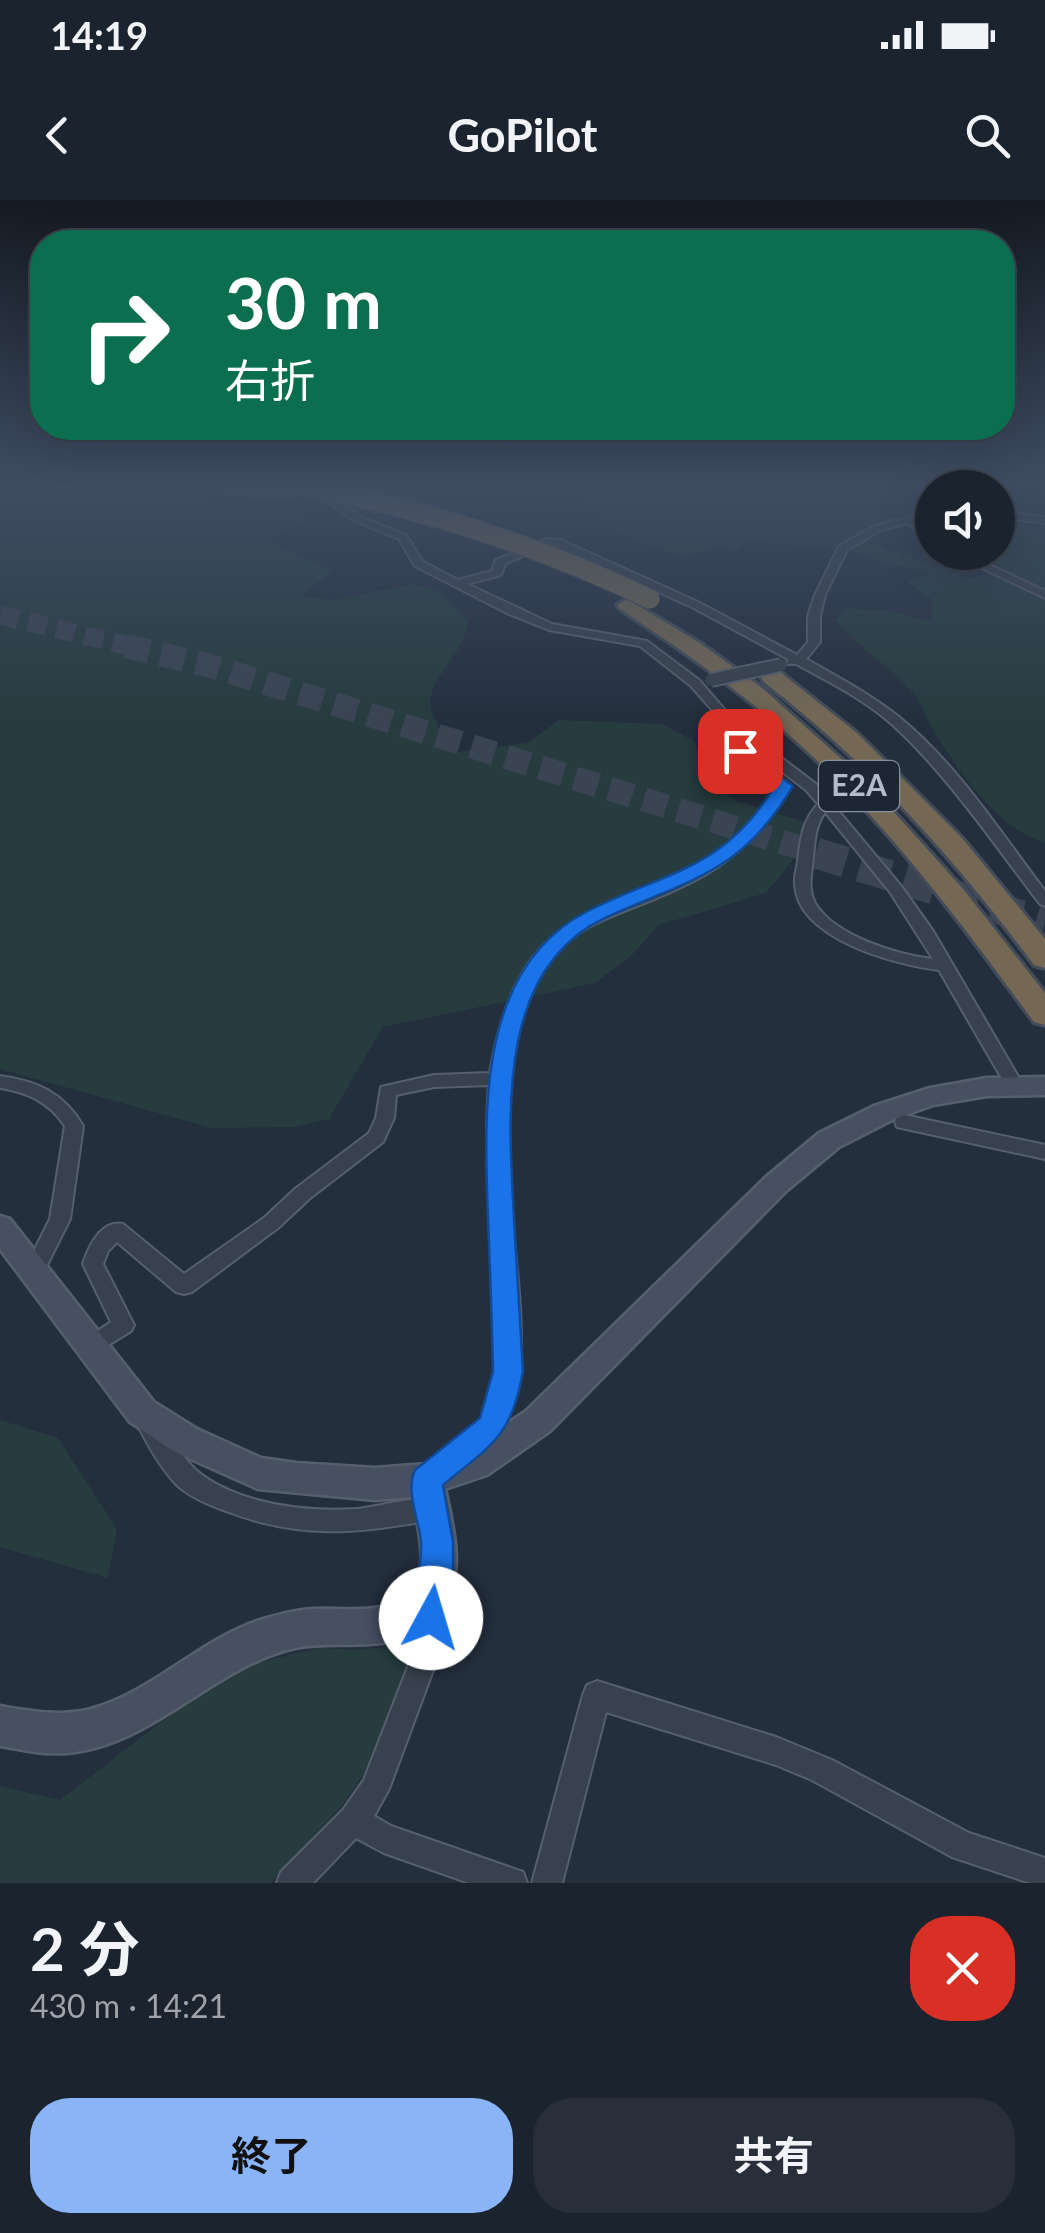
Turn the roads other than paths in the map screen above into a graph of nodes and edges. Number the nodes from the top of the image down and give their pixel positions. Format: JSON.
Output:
{"nodes":[{"id":1,"x":418,"y":563,"type":"edge"},
{"id":2,"x":500,"y":563,"type":"edge"},
{"id":3,"x":533,"y":563,"type":"edge"},
{"id":4,"x":605,"y":563,"type":"edge"},
{"id":5,"x":835,"y":563,"type":"edge"},
{"id":6,"x":992,"y":570,"type":"edge"},
{"id":7,"x":459,"y":583,"type":"junction"},
{"id":8,"x":1045,"y":595,"type":"edge"},
{"id":9,"x":638,"y":602,"type":"junction"},
{"id":10,"x":797,"y":660,"type":"junction"},
{"id":11,"x":696,"y":683,"type":"junction"},
{"id":12,"x":733,"y":727,"type":"junction"},
{"id":13,"x":823,"y":806,"type":"junction"},
{"id":14,"x":1045,"y":901,"type":"edge"},
{"id":15,"x":1045,"y":959,"type":"edge"},
{"id":16,"x":943,"y":965,"type":"junction"},
{"id":17,"x":1045,"y":1016,"type":"edge"},
{"id":18,"x":500,"y":1080,"type":"junction"},
{"id":19,"x":0,"y":1082,"type":"edge"},
{"id":20,"x":1014,"y":1085,"type":"junction"},
{"id":21,"x":1045,"y":1086,"type":"edge"},
{"id":22,"x":904,"y":1122,"type":"dead end"},
{"id":23,"x":1045,"y":1152,"type":"edge"},
{"id":24,"x":0,"y":1227,"type":"edge"},
{"id":25,"x":34,"y":1271,"type":"junction"},
{"id":26,"x":94,"y":1345,"type":"junction"},
{"id":27,"x":428,"y":1495,"type":"junction"},
{"id":28,"x":417,"y":1608,"type":"junction"},
{"id":29,"x":0,"y":1726,"type":"edge"},
{"id":30,"x":353,"y":1820,"type":"junction"},
{"id":31,"x":1045,"y":1873,"type":"edge"},
{"id":32,"x":292,"y":1883,"type":"edge"},
{"id":33,"x":512,"y":1883,"type":"edge"},
{"id":34,"x":547,"y":1883,"type":"edge"}],
"edges":[{"from":1,"to":7,"type":"street"},
{"from":2,"to":7,"type":"street"},
{"from":3,"to":9,"type":"highway","number":"E2A"},
{"from":4,"to":10,"type":"street"},
{"from":5,"to":10,"type":"street"},
{"from":6,"to":8,"type":"street"},
{"from":7,"to":11,"type":"street"},
{"from":9,"to":15,"type":"highway","number":"E2A"},
{"from":9,"to":17,"type":"highway","number":"E2A"},
{"from":10,"to":11,"type":"street","bridge":true},
{"from":10,"to":14,"type":"street"},
{"from":11,"to":12,"type":"street"},
{"from":12,"to":13,"type":"street"},
{"from":12,"to":18,"type":"street"},
{"from":13,"to":16,"type":"street"},
{"from":13,"to":16,"type":"street"},
{"from":16,"to":20,"type":"street"},
{"from":18,"to":26,"type":"street"},
{"from":18,"to":27,"type":"street"},
{"from":19,"to":25,"type":"street"},
{"from":20,"to":21,"type":"street"},
{"from":20,"to":27,"type":"street"},
{"from":22,"to":23,"type":"street"},
{"from":24,"to":25,"type":"street"},
{"from":25,"to":26,"type":"street"},
{"from":26,"to":27,"type":"street"},
{"from":27,"to":28,"type":"street"},
{"from":28,"to":29,"type":"street"},
{"from":28,"to":30,"type":"street"},
{"from":30,"to":32,"type":"street"},
{"from":30,"to":33,"type":"street"},
{"from":31,"to":34,"type":"street"}]}
